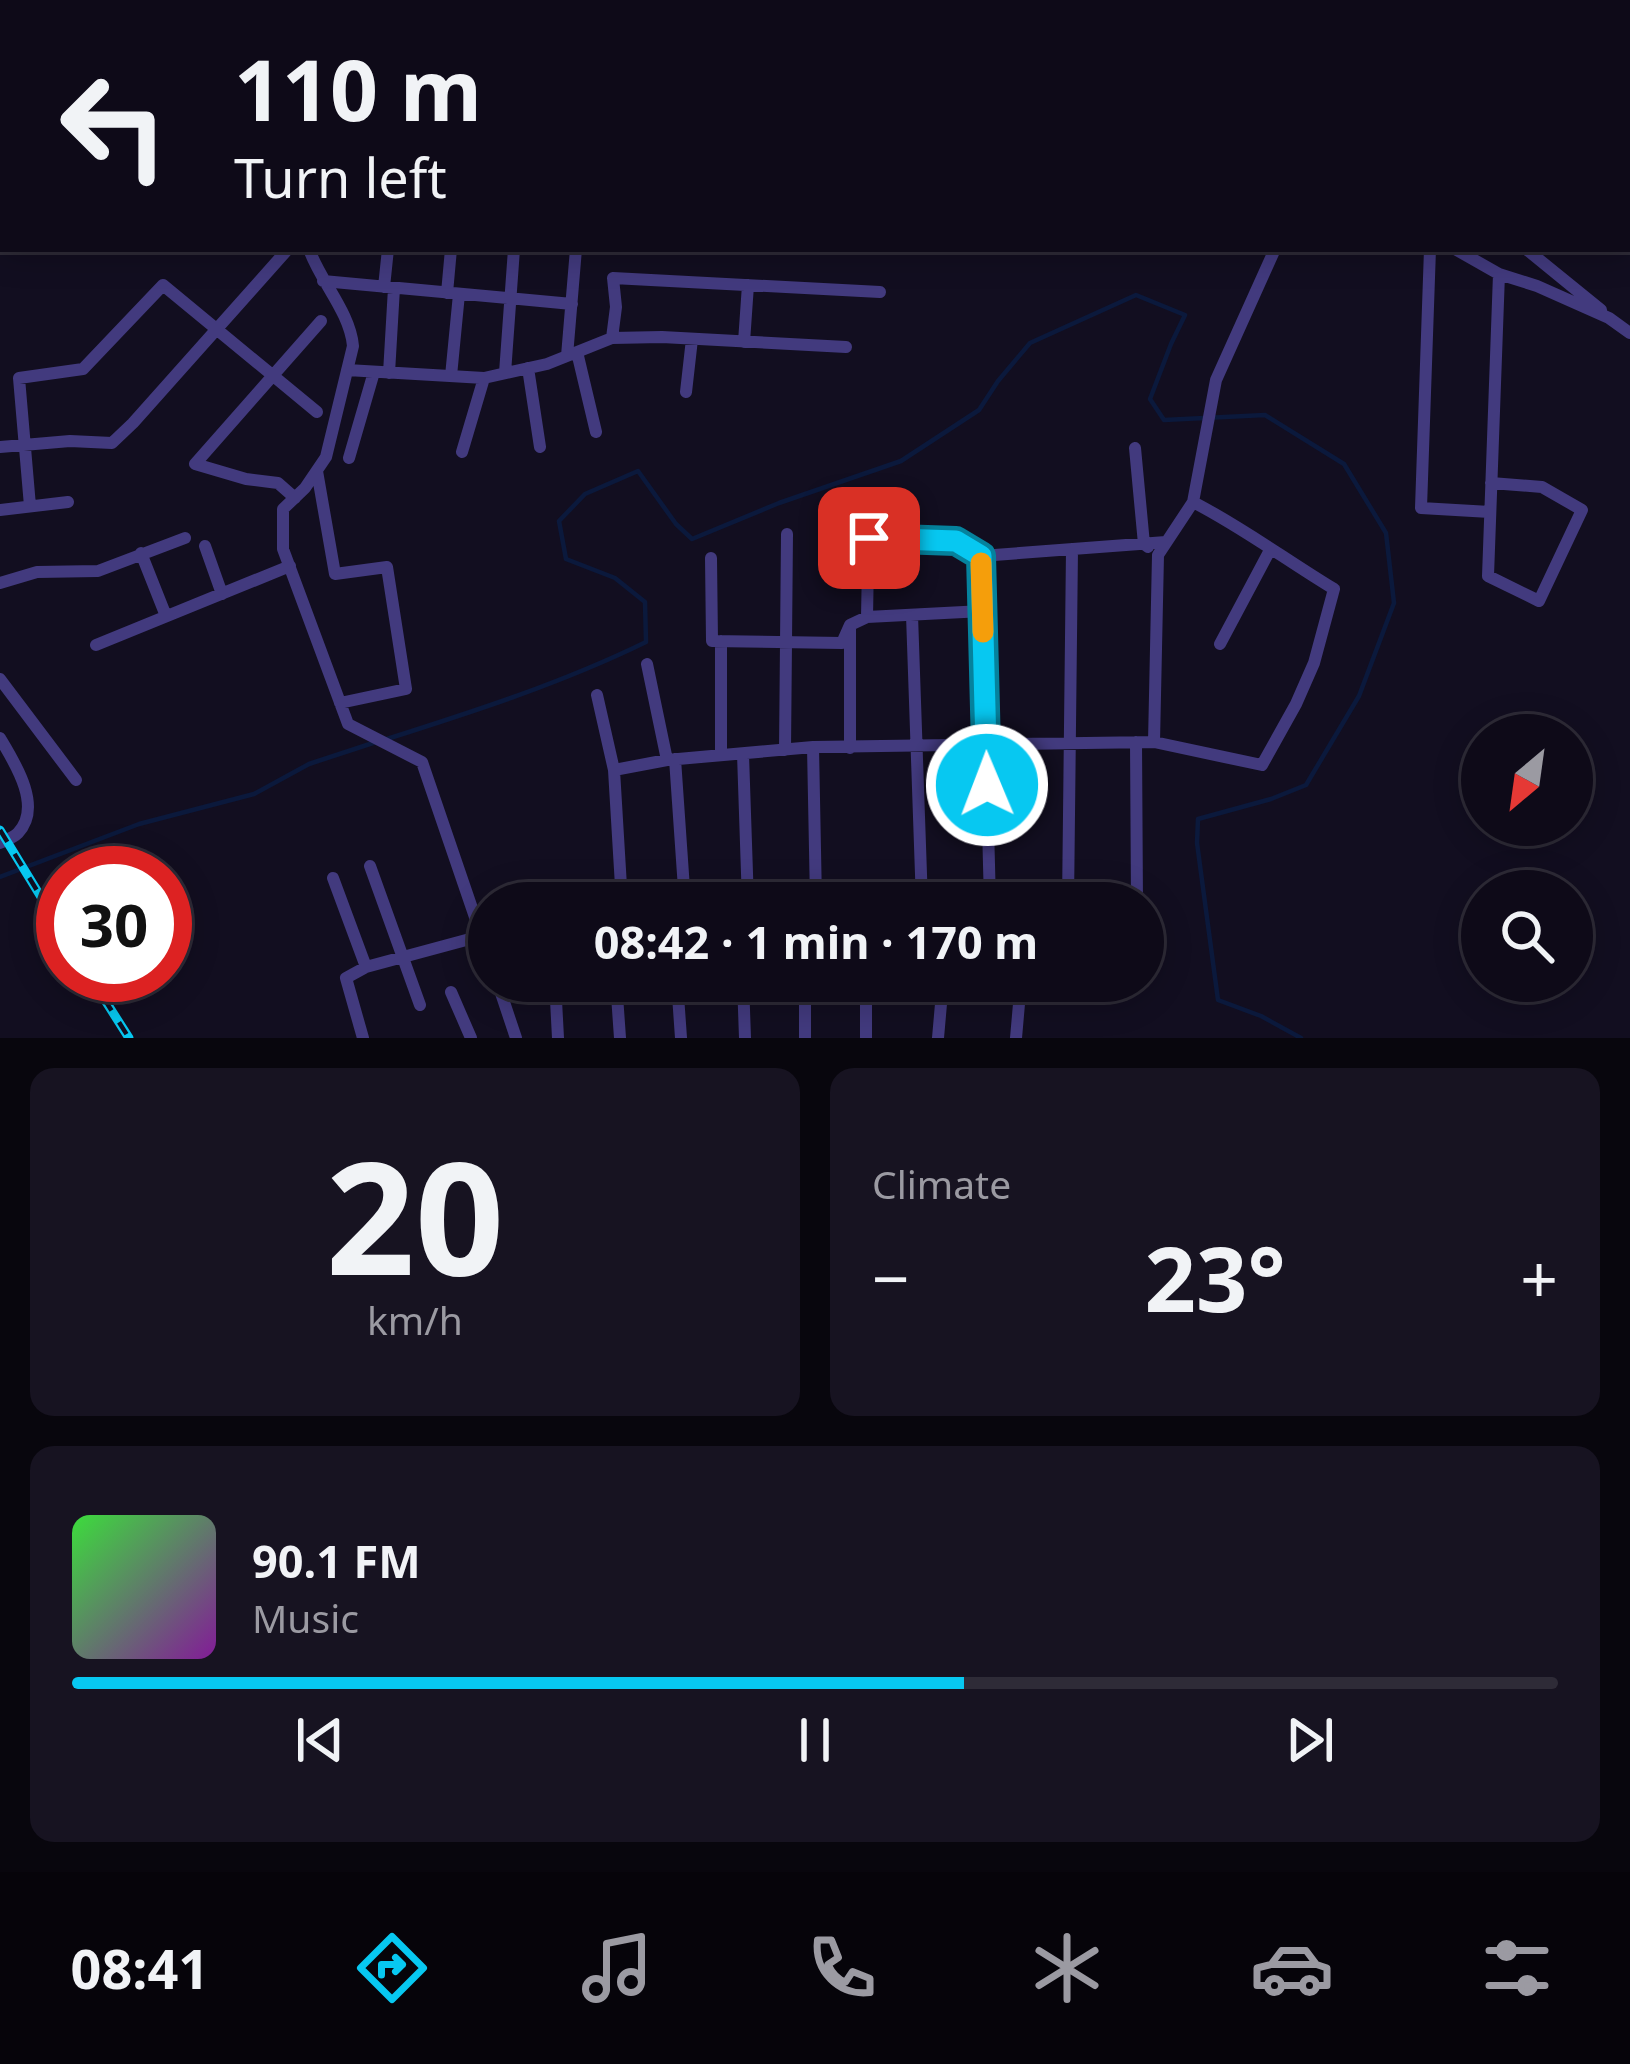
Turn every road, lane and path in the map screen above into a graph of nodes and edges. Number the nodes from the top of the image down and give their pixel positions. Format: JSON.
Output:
{"nodes":[{"id":1,"x":285,"y":252,"type":"edge"},
{"id":2,"x":310,"y":252,"type":"edge"},
{"id":3,"x":388,"y":252,"type":"edge"},
{"id":4,"x":451,"y":252,"type":"edge"},
{"id":5,"x":514,"y":252,"type":"edge"},
{"id":6,"x":576,"y":252,"type":"edge"},
{"id":7,"x":1274,"y":252,"type":"edge"},
{"id":8,"x":1430,"y":252,"type":"edge"},
{"id":9,"x":1460,"y":252,"type":"edge"},
{"id":10,"x":1530,"y":252,"type":"edge"},
{"id":11,"x":1499,"y":274,"type":"junction"},
{"id":12,"x":323,"y":281,"type":"junction"},
{"id":13,"x":748,"y":285,"type":"junction"},
{"id":14,"x":389,"y":287,"type":"junction"},
{"id":15,"x":880,"y":292,"type":"dead end"},
{"id":16,"x":453,"y":293,"type":"junction"},
{"id":17,"x":510,"y":298,"type":"junction"},
{"id":18,"x":572,"y":304,"type":"junction"},
{"id":19,"x":321,"y":321,"type":"dead end"},
{"id":20,"x":217,"y":329,"type":"junction"},
{"id":21,"x":1630,"y":333,"type":"edge"},
{"id":22,"x":612,"y":338,"type":"junction"},
{"id":23,"x":692,"y":339,"type":"junction"},
{"id":24,"x":744,"y":342,"type":"junction"},
{"id":25,"x":846,"y":347,"type":"dead end"},
{"id":26,"x":572,"y":354,"type":"junction"},
{"id":27,"x":527,"y":368,"type":"junction"},
{"id":28,"x":347,"y":370,"type":"junction"},
{"id":29,"x":381,"y":372,"type":"junction"},
{"id":30,"x":506,"y":374,"type":"junction"},
{"id":31,"x":273,"y":375,"type":"junction"},
{"id":32,"x":451,"y":376,"type":"junction"},
{"id":33,"x":484,"y":378,"type":"junction"},
{"id":34,"x":686,"y":392,"type":"dead end"},
{"id":35,"x":317,"y":412,"type":"dead end"},
{"id":36,"x":596,"y":432,"type":"dead end"},
{"id":37,"x":24,"y":443,"type":"junction"},
{"id":38,"x":0,"y":446,"type":"edge"},
{"id":39,"x":540,"y":447,"type":"dead end"},
{"id":40,"x":1136,"y":448,"type":"dead end"},
{"id":41,"x":462,"y":452,"type":"dead end"},
{"id":42,"x":349,"y":458,"type":"dead end"},
{"id":43,"x":316,"y":471,"type":"junction"},
{"id":44,"x":1491,"y":483,"type":"junction"},
{"id":45,"x":295,"y":498,"type":"junction"},
{"id":46,"x":68,"y":502,"type":"dead end"},
{"id":47,"x":1192,"y":502,"type":"junction"},
{"id":48,"x":30,"y":506,"type":"junction"},
{"id":49,"x":869,"y":509,"type":"dead end"},
{"id":50,"x":0,"y":510,"type":"edge"},
{"id":51,"x":1490,"y":512,"type":"junction"},
{"id":52,"x":787,"y":534,"type":"dead end"},
{"id":53,"x":185,"y":538,"type":"dead end"},
{"id":54,"x":869,"y":538,"type":"junction"},
{"id":55,"x":1166,"y":542,"type":"junction"},
{"id":56,"x":1144,"y":544,"type":"junction"},
{"id":57,"x":205,"y":546,"type":"dead end"},
{"id":58,"x":1072,"y":549,"type":"junction"},
{"id":59,"x":1270,"y":550,"type":"junction"},
{"id":60,"x":141,"y":553,"type":"junction"},
{"id":61,"x":1158,"y":555,"type":"junction"},
{"id":62,"x":981,"y":556,"type":"junction"},
{"id":63,"x":711,"y":558,"type":"dead end"},
{"id":64,"x":290,"y":566,"type":"junction"},
{"id":65,"x":0,"y":583,"type":"edge"},
{"id":66,"x":221,"y":594,"type":"junction"},
{"id":67,"x":982,"y":611,"type":"junction"},
{"id":68,"x":912,"y":615,"type":"junction"},
{"id":69,"x":166,"y":616,"type":"junction"},
{"id":70,"x":867,"y":617,"type":"junction"},
{"id":71,"x":850,"y":625,"type":"junction"},
{"id":72,"x":721,"y":640,"type":"junction"},
{"id":73,"x":786,"y":642,"type":"junction"},
{"id":74,"x":1220,"y":644,"type":"dead end"},
{"id":75,"x":96,"y":645,"type":"dead end"},
{"id":76,"x":647,"y":664,"type":"dead end"},
{"id":77,"x":0,"y":679,"type":"edge"},
{"id":78,"x":597,"y":694,"type":"dead end"},
{"id":79,"x":340,"y":703,"type":"junction"},
{"id":80,"x":0,"y":739,"type":"edge"},
{"id":81,"x":1136,"y":742,"type":"junction"},
{"id":82,"x":1154,"y":742,"type":"junction"},
{"id":83,"x":1070,"y":744,"type":"junction"},
{"id":84,"x":986,"y":746,"type":"junction"},
{"id":85,"x":813,"y":747,"type":"junction"},
{"id":86,"x":917,"y":747,"type":"junction"},
{"id":87,"x":850,"y":748,"type":"junction"},
{"id":88,"x":785,"y":750,"type":"junction"},
{"id":89,"x":743,"y":754,"type":"junction"},
{"id":90,"x":721,"y":755,"type":"junction"},
{"id":91,"x":671,"y":760,"type":"junction"},
{"id":92,"x":614,"y":770,"type":"junction"},
{"id":93,"x":76,"y":780,"type":"dead end"},
{"id":94,"x":0,"y":843,"type":"edge"},
{"id":95,"x":370,"y":866,"type":"dead end"},
{"id":96,"x":333,"y":878,"type":"dead end"},
{"id":97,"x":621,"y":882,"type":"edge"},
{"id":98,"x":683,"y":882,"type":"edge"},
{"id":99,"x":747,"y":882,"type":"edge"},
{"id":100,"x":815,"y":882,"type":"edge"},
{"id":101,"x":921,"y":882,"type":"edge"},
{"id":102,"x":989,"y":882,"type":"edge"},
{"id":103,"x":1065,"y":882,"type":"edge"},
{"id":104,"x":1137,"y":882,"type":"edge"},
{"id":105,"x":468,"y":895,"type":"edge"},
{"id":106,"x":468,"y":940,"type":"edge"},
{"id":107,"x":403,"y":958,"type":"junction"},
{"id":108,"x":366,"y":967,"type":"junction"},
{"id":109,"x":451,"y":992,"type":"dead end"},
{"id":110,"x":504,"y":1002,"type":"edge"},
{"id":111,"x":556,"y":1002,"type":"edge"},
{"id":112,"x":617,"y":1002,"type":"edge"},
{"id":113,"x":678,"y":1002,"type":"edge"},
{"id":114,"x":744,"y":1002,"type":"edge"},
{"id":115,"x":805,"y":1002,"type":"edge"},
{"id":116,"x":866,"y":1002,"type":"edge"},
{"id":117,"x":941,"y":1002,"type":"edge"},
{"id":118,"x":1019,"y":1002,"type":"edge"},
{"id":119,"x":420,"y":1005,"type":"dead end"},
{"id":120,"x":363,"y":1038,"type":"edge"},
{"id":121,"x":471,"y":1038,"type":"edge"},
{"id":122,"x":516,"y":1038,"type":"edge"},
{"id":123,"x":558,"y":1038,"type":"edge"},
{"id":124,"x":620,"y":1038,"type":"edge"},
{"id":125,"x":680,"y":1038,"type":"edge"},
{"id":126,"x":745,"y":1038,"type":"edge"},
{"id":127,"x":805,"y":1038,"type":"edge"},
{"id":128,"x":866,"y":1038,"type":"edge"},
{"id":129,"x":938,"y":1038,"type":"edge"},
{"id":130,"x":1016,"y":1038,"type":"edge"}],
"edges":[{"from":1,"to":20,"type":"street"},
{"from":2,"to":12,"type":"street"},
{"from":3,"to":14,"type":"street"},
{"from":4,"to":16,"type":"street"},
{"from":5,"to":17,"type":"street"},
{"from":6,"to":18,"type":"street"},
{"from":7,"to":47,"type":"street"},
{"from":8,"to":51,"type":"street"},
{"from":9,"to":11,"type":"street"},
{"from":10,"to":21,"type":"street"},
{"from":11,"to":21,"type":"street"},
{"from":11,"to":44,"type":"street"},
{"from":12,"to":14,"type":"street"},
{"from":12,"to":28,"type":"street"},
{"from":13,"to":15,"type":"street"},
{"from":13,"to":22,"type":"street"},
{"from":13,"to":24,"type":"street"},
{"from":14,"to":16,"type":"street"},
{"from":14,"to":29,"type":"street"},
{"from":16,"to":17,"type":"street"},
{"from":16,"to":32,"type":"street"},
{"from":17,"to":18,"type":"street"},
{"from":17,"to":30,"type":"street"},
{"from":18,"to":26,"type":"street"},
{"from":19,"to":31,"type":"street"},
{"from":20,"to":31,"type":"street"},
{"from":20,"to":37,"type":"street"},
{"from":20,"to":37,"type":"street"},
{"from":22,"to":23,"type":"street"},
{"from":22,"to":26,"type":"street"},
{"from":23,"to":24,"type":"street"},
{"from":23,"to":34,"type":"street"},
{"from":24,"to":25,"type":"street"},
{"from":26,"to":27,"type":"street"},
{"from":26,"to":36,"type":"street"},
{"from":27,"to":30,"type":"street"},
{"from":27,"to":39,"type":"street"},
{"from":28,"to":29,"type":"street"},
{"from":28,"to":43,"type":"street"},
{"from":29,"to":32,"type":"street"},
{"from":29,"to":42,"type":"street"},
{"from":30,"to":33,"type":"street"},
{"from":31,"to":35,"type":"street"},
{"from":31,"to":45,"type":"street"},
{"from":32,"to":33,"type":"street"},
{"from":33,"to":41,"type":"street"},
{"from":37,"to":38,"type":"street"},
{"from":37,"to":48,"type":"street"},
{"from":40,"to":56,"type":"street"},
{"from":43,"to":45,"type":"street"},
{"from":43,"to":79,"type":"street"},
{"from":44,"to":51,"type":"street"},
{"from":44,"to":51,"type":"street"},
{"from":45,"to":64,"type":"street"},
{"from":46,"to":48,"type":"street"},
{"from":47,"to":55,"type":"street"},
{"from":47,"to":59,"type":"street"},
{"from":48,"to":50,"type":"street"},
{"from":49,"to":54,"type":"street"},
{"from":52,"to":73,"type":"street"},
{"from":53,"to":60,"type":"street"},
{"from":54,"to":62,"type":"street"},
{"from":54,"to":70,"type":"street"},
{"from":55,"to":56,"type":"street"},
{"from":55,"to":61,"type":"street"},
{"from":56,"to":58,"type":"street"},
{"from":56,"to":61,"type":"street"},
{"from":57,"to":66,"type":"street"},
{"from":58,"to":62,"type":"street"},
{"from":58,"to":83,"type":"street"},
{"from":59,"to":74,"type":"street"},
{"from":59,"to":82,"type":"street"},
{"from":60,"to":65,"type":"street"},
{"from":60,"to":69,"type":"street"},
{"from":61,"to":82,"type":"street"},
{"from":62,"to":67,"type":"street"},
{"from":63,"to":72,"type":"street"},
{"from":64,"to":66,"type":"street"},
{"from":64,"to":79,"type":"street"},
{"from":66,"to":69,"type":"street"},
{"from":67,"to":68,"type":"street"},
{"from":67,"to":84,"type":"street"},
{"from":68,"to":70,"type":"street"},
{"from":68,"to":86,"type":"street"},
{"from":69,"to":75,"type":"street"},
{"from":70,"to":71,"type":"street"},
{"from":71,"to":73,"type":"street"},
{"from":71,"to":87,"type":"street"},
{"from":72,"to":73,"type":"street"},
{"from":72,"to":90,"type":"street"},
{"from":73,"to":88,"type":"street"},
{"from":76,"to":91,"type":"street"},
{"from":77,"to":93,"type":"street"},
{"from":78,"to":92,"type":"street"},
{"from":79,"to":105,"type":"street"},
{"from":80,"to":94,"type":"street"},
{"from":81,"to":82,"type":"street"},
{"from":81,"to":83,"type":"street"},
{"from":81,"to":104,"type":"street"},
{"from":83,"to":84,"type":"street"},
{"from":83,"to":103,"type":"street"},
{"from":84,"to":86,"type":"street"},
{"from":84,"to":102,"type":"street"},
{"from":85,"to":87,"type":"street"},
{"from":85,"to":88,"type":"street"},
{"from":85,"to":100,"type":"street"},
{"from":86,"to":87,"type":"street"},
{"from":86,"to":101,"type":"street"},
{"from":88,"to":89,"type":"street"},
{"from":89,"to":90,"type":"street"},
{"from":89,"to":99,"type":"street"},
{"from":90,"to":91,"type":"street"},
{"from":91,"to":92,"type":"street"},
{"from":91,"to":98,"type":"street"},
{"from":92,"to":97,"type":"street"},
{"from":95,"to":107,"type":"street"},
{"from":96,"to":108,"type":"street"},
{"from":106,"to":107,"type":"street"},
{"from":107,"to":108,"type":"street"},
{"from":107,"to":119,"type":"street"},
{"from":108,"to":120,"type":"street"},
{"from":109,"to":121,"type":"street"},
{"from":110,"to":122,"type":"street"},
{"from":111,"to":123,"type":"street"},
{"from":112,"to":124,"type":"street"},
{"from":113,"to":125,"type":"street"},
{"from":114,"to":126,"type":"street"},
{"from":115,"to":127,"type":"street"},
{"from":116,"to":128,"type":"street"},
{"from":117,"to":129,"type":"street"},
{"from":118,"to":130,"type":"street"}]}
